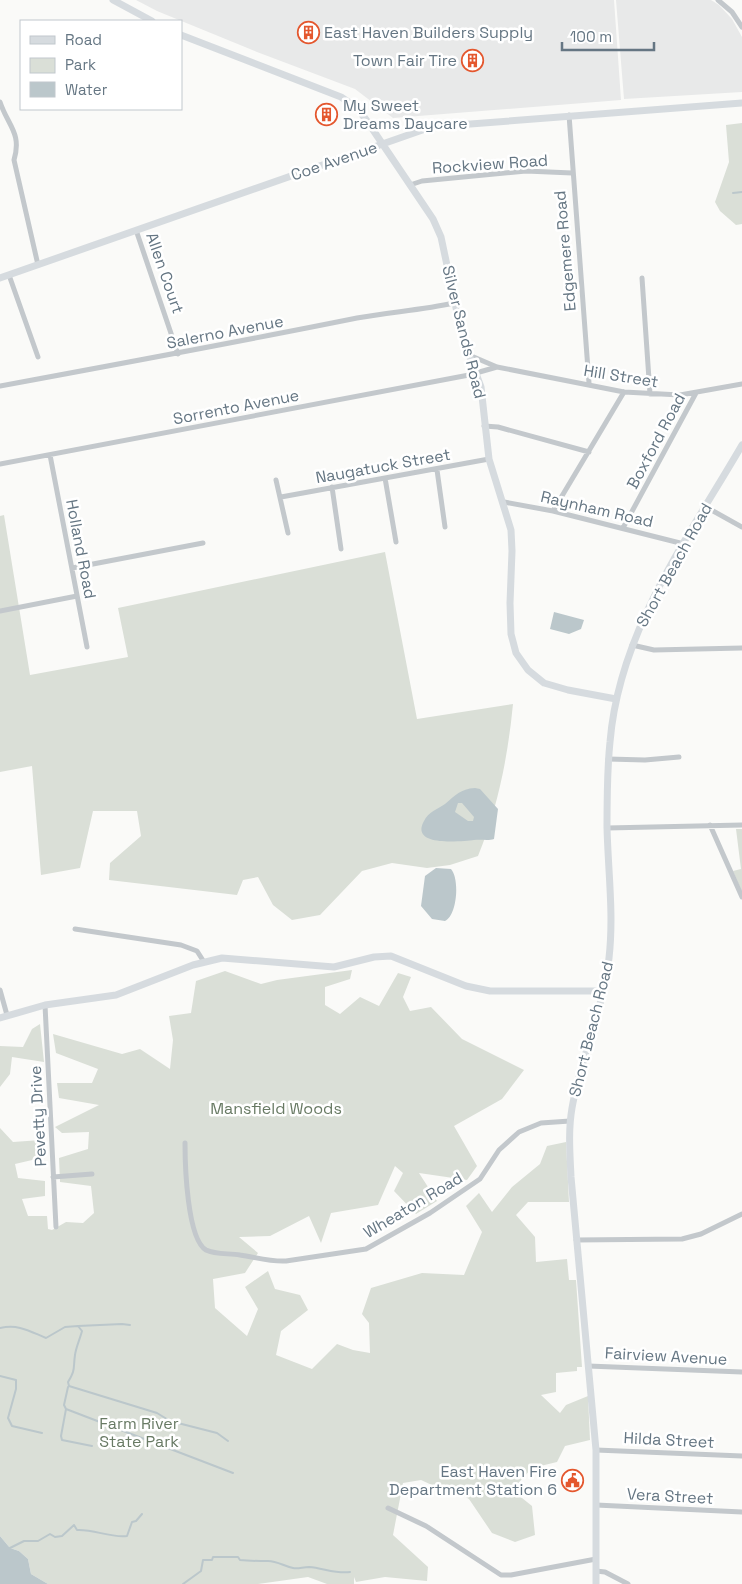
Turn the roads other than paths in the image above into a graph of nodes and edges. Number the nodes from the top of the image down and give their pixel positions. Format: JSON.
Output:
{"nodes":[{"id":1,"x":113,"y":0,"type":"edge"},
{"id":2,"x":718,"y":0,"type":"edge"},
{"id":3,"x":150,"y":20,"type":"edge"},
{"id":4,"x":742,"y":27,"type":"edge"},
{"id":5,"x":182,"y":35,"type":"edge"},
{"id":6,"x":0,"y":102,"type":"edge"},
{"id":7,"x":742,"y":103,"type":"edge"},
{"id":8,"x":569,"y":116,"type":"junction"},
{"id":9,"x":382,"y":144,"type":"junction"},
{"id":10,"x":572,"y":173,"type":"junction"},
{"id":11,"x":410,"y":185,"type":"junction"},
{"id":12,"x":136,"y":230,"type":"junction"},
{"id":13,"x":38,"y":265,"type":"junction"},
{"id":14,"x":9,"y":275,"type":"junction"},
{"id":15,"x":0,"y":278,"type":"edge"},
{"id":16,"x":642,"y":278,"type":"dead end"},
{"id":17,"x":454,"y":303,"type":"junction"},
{"id":18,"x":178,"y":354,"type":"junction"},
{"id":19,"x":468,"y":354,"type":"junction"},
{"id":20,"x":38,"y":357,"type":"dead end"},
{"id":21,"x":497,"y":367,"type":"junction"},
{"id":22,"x":476,"y":372,"type":"junction"},
{"id":23,"x":589,"y":384,"type":"junction"},
{"id":24,"x":742,"y":384,"type":"edge"},
{"id":25,"x":0,"y":386,"type":"edge"},
{"id":26,"x":624,"y":392,"type":"junction"},
{"id":27,"x":696,"y":393,"type":"junction"},
{"id":28,"x":650,"y":394,"type":"junction"},
{"id":29,"x":484,"y":426,"type":"junction"},
{"id":30,"x":742,"y":445,"type":"edge"},
{"id":31,"x":589,"y":452,"type":"junction"},
{"id":32,"x":50,"y":455,"type":"junction"},
{"id":33,"x":489,"y":459,"type":"junction"},
{"id":34,"x":0,"y":464,"type":"edge"},
{"id":35,"x":436,"y":470,"type":"junction"},
{"id":36,"x":385,"y":478,"type":"junction"},
{"id":37,"x":276,"y":480,"type":"dead end"},
{"id":38,"x":332,"y":487,"type":"junction"},
{"id":39,"x":281,"y":497,"type":"junction"},
{"id":40,"x":504,"y":502,"type":"junction"},
{"id":41,"x":706,"y":507,"type":"junction"},
{"id":42,"x":553,"y":511,"type":"junction"},
{"id":43,"x":445,"y":527,"type":"dead end"},
{"id":44,"x":742,"y":527,"type":"edge"},
{"id":45,"x":623,"y":528,"type":"junction"},
{"id":46,"x":288,"y":533,"type":"dead end"},
{"id":47,"x":396,"y":542,"type":"dead end"},
{"id":48,"x":203,"y":543,"type":"dead end"},
{"id":49,"x":684,"y":544,"type":"junction"},
{"id":50,"x":341,"y":549,"type":"dead end"},
{"id":51,"x":72,"y":568,"type":"junction"},
{"id":52,"x":77,"y":596,"type":"junction"},
{"id":53,"x":0,"y":611,"type":"edge"},
{"id":54,"x":632,"y":645,"type":"junction"},
{"id":55,"x":87,"y":647,"type":"dead end"},
{"id":56,"x":742,"y":648,"type":"edge"},
{"id":57,"x":616,"y":700,"type":"junction"},
{"id":58,"x":679,"y":757,"type":"dead end"},
{"id":59,"x":608,"y":759,"type":"junction"},
{"id":60,"x":710,"y":825,"type":"junction"},
{"id":61,"x":742,"y":825,"type":"edge"},
{"id":62,"x":607,"y":828,"type":"junction"},
{"id":63,"x":742,"y":897,"type":"edge"},
{"id":64,"x":75,"y":929,"type":"dead end"},
{"id":65,"x":204,"y":962,"type":"junction"},
{"id":66,"x":0,"y":990,"type":"edge"},
{"id":67,"x":604,"y":991,"type":"junction"},
{"id":68,"x":45,"y":1005,"type":"junction"},
{"id":69,"x":3,"y":1016,"type":"edge"},
{"id":70,"x":570,"y":1121,"type":"junction"},
{"id":71,"x":185,"y":1143,"type":"dead end"},
{"id":72,"x":92,"y":1174,"type":"dead end"},
{"id":73,"x":54,"y":1177,"type":"junction"},
{"id":74,"x":742,"y":1214,"type":"edge"},
{"id":75,"x":56,"y":1227,"type":"dead end"},
{"id":76,"x":576,"y":1240,"type":"junction"},
{"id":77,"x":588,"y":1366,"type":"junction"},
{"id":78,"x":742,"y":1372,"type":"edge"},
{"id":79,"x":596,"y":1450,"type":"junction"},
{"id":80,"x":742,"y":1456,"type":"edge"},
{"id":81,"x":596,"y":1505,"type":"junction"},
{"id":82,"x":388,"y":1508,"type":"dead end"},
{"id":83,"x":742,"y":1512,"type":"edge"},
{"id":84,"x":596,"y":1559,"type":"junction"},
{"id":85,"x":596,"y":1571,"type":"junction"},
{"id":86,"x":596,"y":1584,"type":"edge"},
{"id":87,"x":628,"y":1584,"type":"edge"}],
"edges":[{"from":1,"to":3,"type":"main road"},
{"from":2,"to":4,"type":"street"},
{"from":5,"to":9,"type":"main road","name":"Silver Sands Road"},
{"from":6,"to":13,"type":"street"},
{"from":7,"to":8,"type":"main road","name":"Coe Avenue"},
{"from":8,"to":9,"type":"main road","name":"Coe Avenue"},
{"from":8,"to":10,"type":"street","name":"Edgemere Road"},
{"from":9,"to":11,"type":"main road","name":"Silver Sands Road"},
{"from":9,"to":12,"type":"main road","name":"Coe Avenue"},
{"from":10,"to":11,"type":"street","name":"Rockview Road"},
{"from":10,"to":23,"type":"street","name":"Edgemere Road"},
{"from":11,"to":17,"type":"main road","name":"Silver Sands Road"},
{"from":12,"to":13,"type":"main road","name":"Coe Avenue"},
{"from":12,"to":18,"type":"street","name":"Allen Court"},
{"from":13,"to":14,"type":"main road","name":"Coe Avenue"},
{"from":14,"to":15,"type":"main road","name":"Coe Avenue"},
{"from":14,"to":20,"type":"street"},
{"from":16,"to":28,"type":"street"},
{"from":17,"to":18,"type":"street","name":"Salerno Avenue"},
{"from":17,"to":19,"type":"main road","name":"Silver Sands Road"},
{"from":18,"to":25,"type":"street","name":"Salerno Avenue"},
{"from":19,"to":21,"type":"street","name":"Hill Street"},
{"from":19,"to":22,"type":"main road","name":"Silver Sands Road"},
{"from":21,"to":22,"type":"street","name":"Hill Street"},
{"from":21,"to":23,"type":"street","name":"Hill Street"},
{"from":22,"to":29,"type":"main road","name":"Silver Sands Road"},
{"from":22,"to":32,"type":"street","name":"Sorrento Avenue"},
{"from":23,"to":26,"type":"street","name":"Hill Street"},
{"from":24,"to":27,"type":"street","name":"Hill Street"},
{"from":26,"to":28,"type":"street","name":"Hill Street"},
{"from":26,"to":31,"type":"street"},
{"from":27,"to":28,"type":"street","name":"Hill Street"},
{"from":27,"to":45,"type":"street","name":"Boxford Road"},
{"from":29,"to":31,"type":"street"},
{"from":29,"to":33,"type":"main road","name":"Silver Sands Road"},
{"from":30,"to":41,"type":"main road","name":"Short Beach Road"},
{"from":31,"to":42,"type":"street"},
{"from":32,"to":34,"type":"street","name":"Sorrento Avenue"},
{"from":32,"to":51,"type":"street","name":"Holland Road"},
{"from":33,"to":35,"type":"street","name":"Naugatuck Street"},
{"from":33,"to":40,"type":"main road","name":"Silver Sands Road"},
{"from":35,"to":36,"type":"street","name":"Naugatuck Street"},
{"from":35,"to":43,"type":"street"},
{"from":36,"to":38,"type":"street","name":"Naugatuck Street"},
{"from":36,"to":47,"type":"street"},
{"from":37,"to":39,"type":"street"},
{"from":38,"to":39,"type":"street","name":"Naugatuck Street"},
{"from":38,"to":50,"type":"street"},
{"from":39,"to":46,"type":"street"},
{"from":40,"to":42,"type":"street","name":"Raynham Road"},
{"from":40,"to":57,"type":"main road","name":"Silver Sands Road"},
{"from":41,"to":44,"type":"street"},
{"from":41,"to":49,"type":"main road","name":"Short Beach Road"},
{"from":42,"to":45,"type":"street","name":"Raynham Road"},
{"from":45,"to":49,"type":"street","name":"Raynham Road"},
{"from":48,"to":51,"type":"street"},
{"from":49,"to":54,"type":"main road","name":"Short Beach Road"},
{"from":51,"to":52,"type":"street","name":"Holland Road"},
{"from":52,"to":53,"type":"street"},
{"from":52,"to":55,"type":"street","name":"Holland Road"},
{"from":54,"to":56,"type":"street"},
{"from":54,"to":57,"type":"main road","name":"Short Beach Road"},
{"from":57,"to":59,"type":"main road","name":"Short Beach Road"},
{"from":58,"to":59,"type":"street"},
{"from":59,"to":62,"type":"main road","name":"Short Beach Road"},
{"from":60,"to":61,"type":"street"},
{"from":60,"to":62,"type":"street"},
{"from":60,"to":63,"type":"street"},
{"from":62,"to":67,"type":"main road","name":"Short Beach Road"},
{"from":64,"to":65,"type":"street"},
{"from":65,"to":67,"type":"main road"},
{"from":65,"to":68,"type":"main road"},
{"from":66,"to":69,"type":"street"},
{"from":67,"to":70,"type":"main road","name":"Short Beach Road"},
{"from":68,"to":69,"type":"main road"},
{"from":68,"to":73,"type":"street","name":"Pevetty Drive"},
{"from":70,"to":71,"type":"street","name":"Wheaton Road"},
{"from":70,"to":76,"type":"main road","name":"Short Beach Road"},
{"from":72,"to":73,"type":"street"},
{"from":73,"to":75,"type":"street","name":"Pevetty Drive"},
{"from":74,"to":76,"type":"street"},
{"from":76,"to":77,"type":"main road","name":"Short Beach Road"},
{"from":77,"to":78,"type":"street","name":"Fairview Avenue"},
{"from":77,"to":79,"type":"main road","name":"Short Beach Road"},
{"from":79,"to":80,"type":"street","name":"Hilda Street"},
{"from":79,"to":81,"type":"main road","name":"Short Beach Road"},
{"from":81,"to":83,"type":"street","name":"Vera Street"},
{"from":81,"to":84,"type":"main road","name":"Short Beach Road"},
{"from":82,"to":84,"type":"street"},
{"from":84,"to":85,"type":"main road","name":"Short Beach Road"},
{"from":85,"to":86,"type":"main road","name":"Short Beach Road"},
{"from":85,"to":87,"type":"street"}]}
